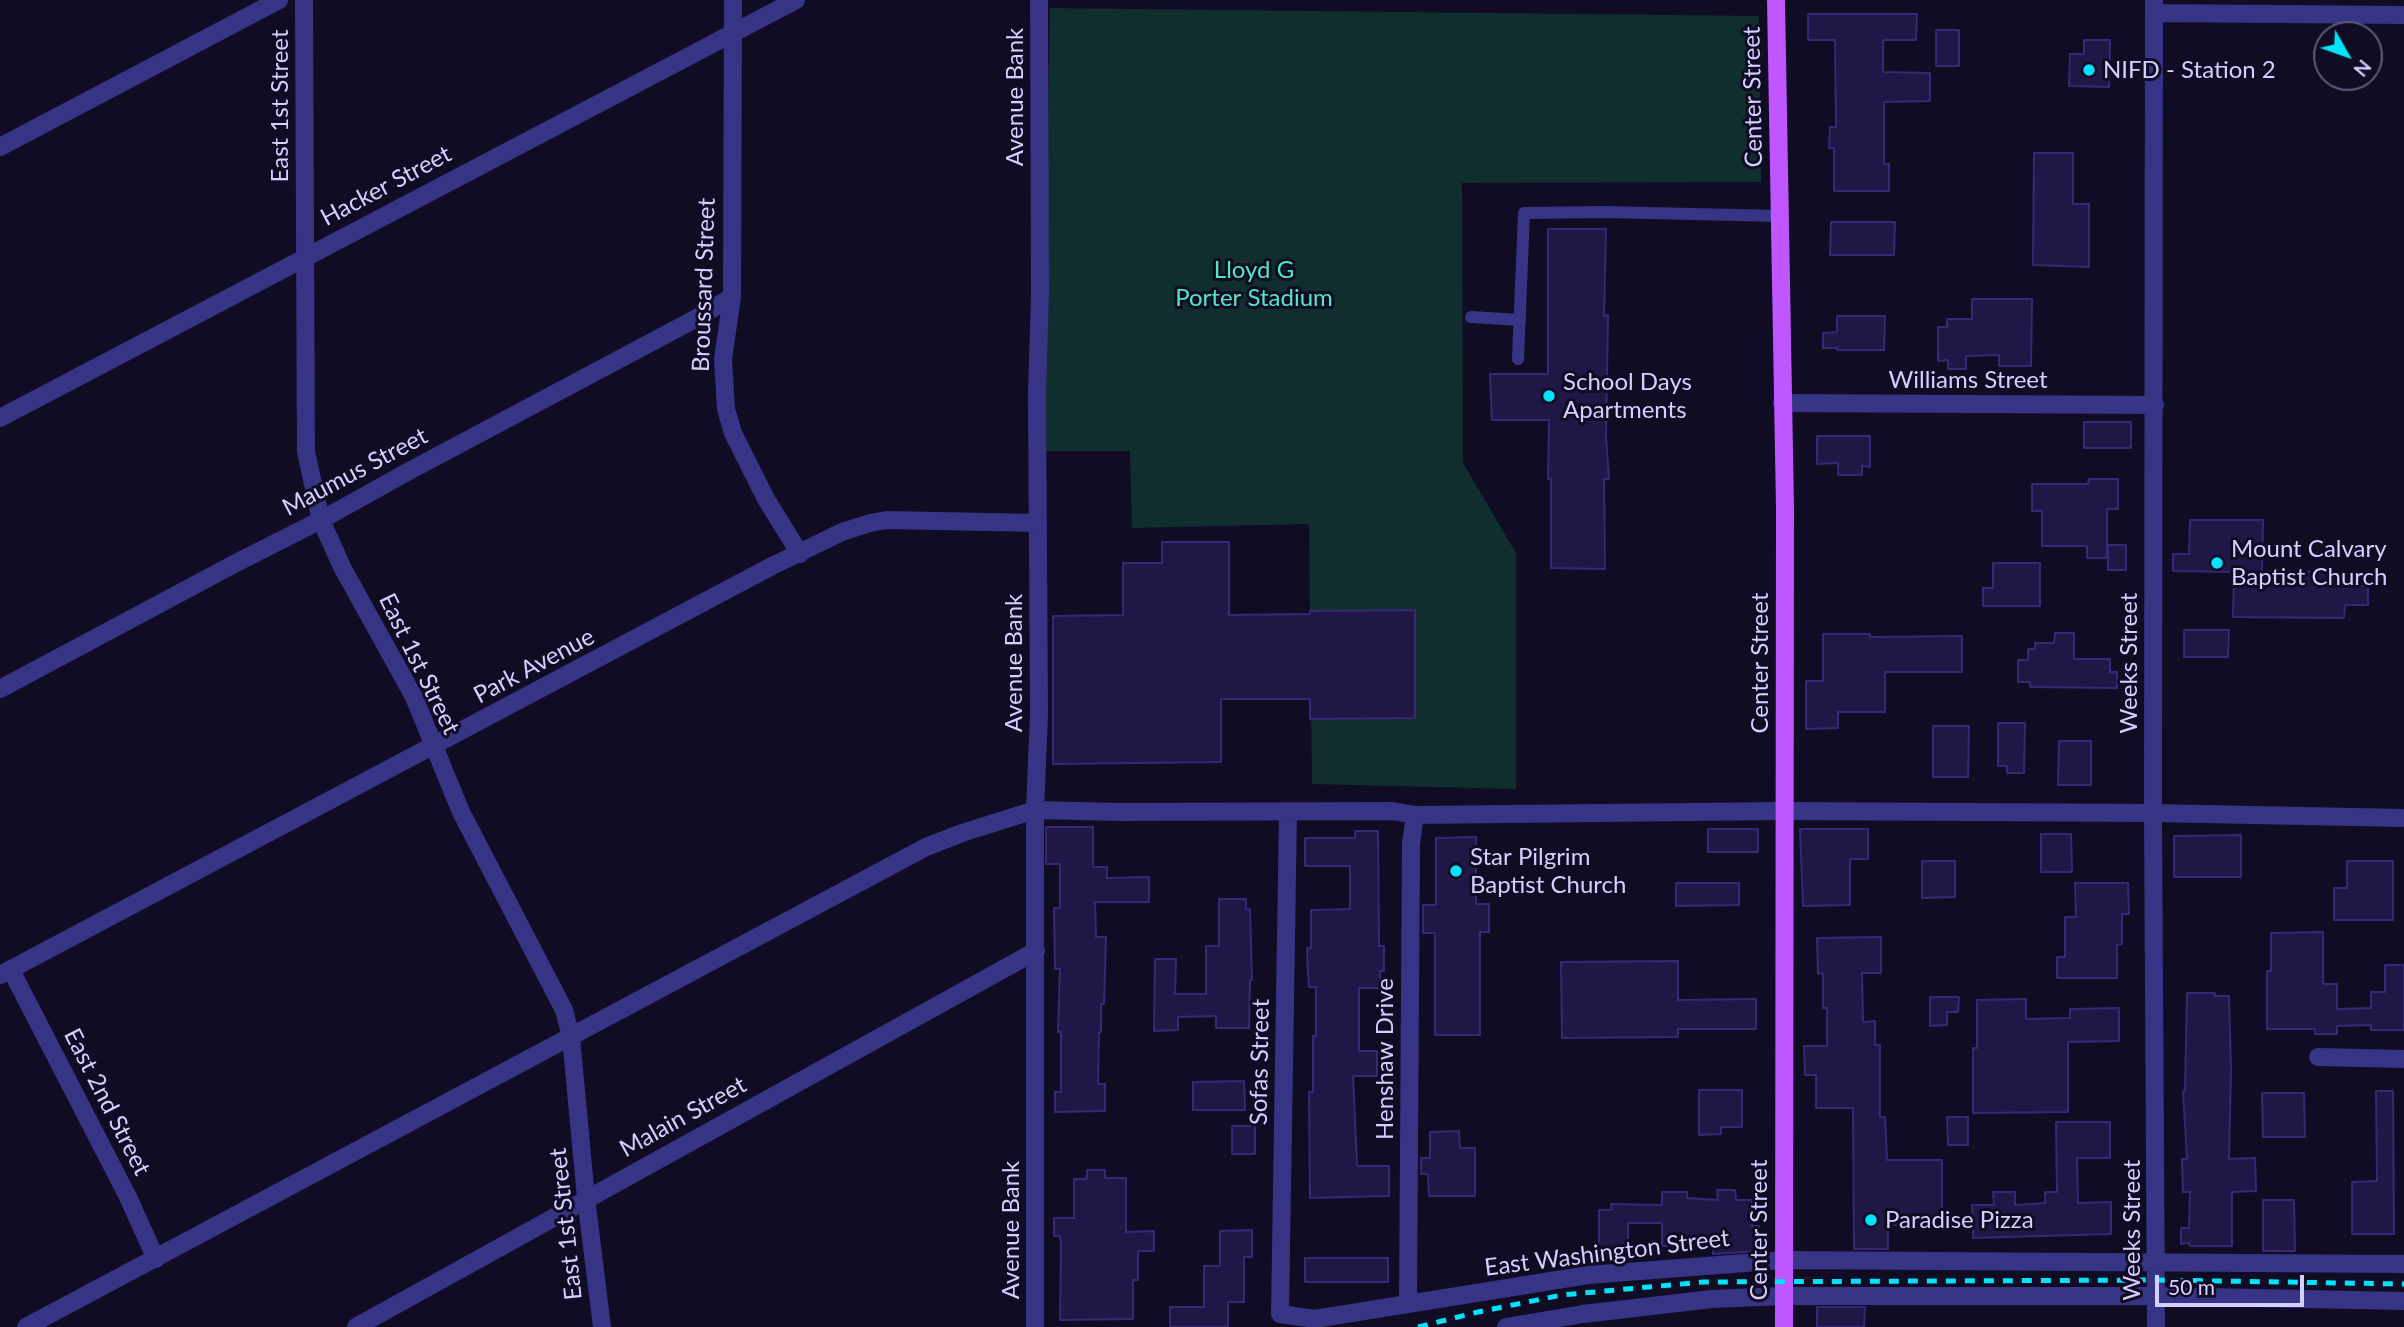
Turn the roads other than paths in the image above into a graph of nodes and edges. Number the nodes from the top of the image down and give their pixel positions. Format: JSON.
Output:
{"nodes":[{"id":1,"x":279,"y":0,"type":"edge"},
{"id":2,"x":304,"y":0,"type":"edge"},
{"id":3,"x":733,"y":0,"type":"edge"},
{"id":4,"x":796,"y":0,"type":"edge"},
{"id":5,"x":1039,"y":0,"type":"edge"},
{"id":6,"x":1776,"y":0,"type":"edge"},
{"id":7,"x":2154,"y":6,"type":"edge"},
{"id":8,"x":2404,"y":15,"type":"edge"},
{"id":9,"x":734,"y":31,"type":"junction"},
{"id":10,"x":0,"y":147,"type":"edge"},
{"id":11,"x":1780,"y":216,"type":"junction"},
{"id":12,"x":304,"y":257,"type":"junction"},
{"id":13,"x":732,"y":297,"type":"junction"},
{"id":14,"x":1471,"y":317,"type":"dead end"},
{"id":15,"x":1520,"y":320,"type":"junction"},
{"id":16,"x":1518,"y":359,"type":"dead end"},
{"id":17,"x":1782,"y":403,"type":"junction"},
{"id":18,"x":2155,"y":405,"type":"junction"},
{"id":19,"x":0,"y":418,"type":"edge"},
{"id":20,"x":321,"y":520,"type":"junction"},
{"id":21,"x":1038,"y":523,"type":"junction"},
{"id":22,"x":800,"y":554,"type":"junction"},
{"id":23,"x":0,"y":688,"type":"edge"},
{"id":24,"x":433,"y":747,"type":"junction"},
{"id":25,"x":1035,"y":810,"type":"junction"},
{"id":26,"x":1288,"y":811,"type":"junction"},
{"id":27,"x":1783,"y":811,"type":"junction"},
{"id":28,"x":2153,"y":813,"type":"junction"},
{"id":29,"x":1415,"y":815,"type":"junction"},
{"id":30,"x":2404,"y":817,"type":"edge"},
{"id":31,"x":1036,"y":951,"type":"junction"},
{"id":32,"x":6,"y":972,"type":"edge"},
{"id":33,"x":571,"y":1037,"type":"junction"},
{"id":34,"x":2318,"y":1057,"type":"dead end"},
{"id":35,"x":2404,"y":1059,"type":"edge"},
{"id":36,"x":586,"y":1198,"type":"junction"},
{"id":37,"x":156,"y":1259,"type":"junction"},
{"id":38,"x":1784,"y":1260,"type":"junction"},
{"id":39,"x":2158,"y":1263,"type":"junction"},
{"id":40,"x":2404,"y":1264,"type":"edge"},
{"id":41,"x":1783,"y":1296,"type":"junction"},
{"id":42,"x":2156,"y":1296,"type":"junction"},
{"id":43,"x":2404,"y":1301,"type":"edge"},
{"id":44,"x":1408,"y":1303,"type":"junction"},
{"id":45,"x":1280,"y":1314,"type":"joint"},
{"id":46,"x":26,"y":1327,"type":"edge"},
{"id":47,"x":356,"y":1327,"type":"edge"},
{"id":48,"x":602,"y":1327,"type":"edge"},
{"id":49,"x":1035,"y":1327,"type":"edge"},
{"id":50,"x":1506,"y":1327,"type":"edge"},
{"id":51,"x":1784,"y":1327,"type":"edge"},
{"id":52,"x":2156,"y":1327,"type":"edge"}],
"edges":[{"from":1,"to":10,"type":"street"},
{"from":2,"to":12,"type":"street","name":"East 1st Street"},
{"from":3,"to":9,"type":"street","name":"Broussard Street"},
{"from":4,"to":9,"type":"street","name":"Hacker Street"},
{"from":5,"to":21,"type":"street","name":"Avenue Bank"},
{"from":6,"to":11,"type":"main road","name":"Center Street"},
{"from":7,"to":8,"type":"street"},
{"from":7,"to":18,"type":"street","name":"Weeks Street"},
{"from":9,"to":12,"type":"street","name":"Hacker Street"},
{"from":9,"to":13,"type":"street","name":"Broussard Street"},
{"from":11,"to":15,"type":"lane"},
{"from":11,"to":17,"type":"main road","name":"Center Street"},
{"from":12,"to":19,"type":"street","name":"Hacker Street"},
{"from":12,"to":20,"type":"street","name":"East 1st Street"},
{"from":13,"to":20,"type":"street","name":"Maumus Street"},
{"from":13,"to":22,"type":"street","name":"Broussard Street"},
{"from":14,"to":15,"type":"lane"},
{"from":15,"to":16,"type":"lane"},
{"from":17,"to":18,"type":"street","name":"Williams Street"},
{"from":17,"to":27,"type":"main road","name":"Center Street"},
{"from":18,"to":28,"type":"street","name":"Weeks Street"},
{"from":20,"to":23,"type":"street","name":"Maumus Street"},
{"from":20,"to":24,"type":"street","name":"East 1st Street"},
{"from":21,"to":22,"type":"street","name":"Park Avenue"},
{"from":21,"to":25,"type":"street","name":"Avenue Bank"},
{"from":22,"to":24,"type":"street","name":"Park Avenue"},
{"from":24,"to":32,"type":"street","name":"Park Avenue"},
{"from":24,"to":33,"type":"street","name":"East 1st Street"},
{"from":25,"to":26,"type":"street"},
{"from":25,"to":31,"type":"street","name":"Avenue Bank"},
{"from":25,"to":33,"type":"street"},
{"from":26,"to":29,"type":"street"},
{"from":26,"to":45,"type":"street","name":"Sofas Street"},
{"from":27,"to":28,"type":"street"},
{"from":27,"to":29,"type":"street"},
{"from":27,"to":38,"type":"main road","name":"Center Street"},
{"from":28,"to":30,"type":"street"},
{"from":28,"to":39,"type":"street","name":"Weeks Street"},
{"from":29,"to":44,"type":"street","name":"Henshaw Drive"},
{"from":31,"to":36,"type":"street","name":"Malain Street"},
{"from":31,"to":49,"type":"street","name":"Avenue Bank"},
{"from":32,"to":37,"type":"street","name":"East 2nd Street"},
{"from":33,"to":36,"type":"street","name":"East 1st Street"},
{"from":33,"to":37,"type":"street"},
{"from":34,"to":35,"type":"street"},
{"from":36,"to":47,"type":"street","name":"Malain Street"},
{"from":36,"to":48,"type":"street","name":"East 1st Street"},
{"from":37,"to":46,"type":"street"},
{"from":38,"to":39,"type":"street","name":"East Washington Street"},
{"from":38,"to":41,"type":"main road","name":"Center Street"},
{"from":38,"to":44,"type":"street","name":"East Washington Street"},
{"from":39,"to":40,"type":"street","name":"East Washington Street"},
{"from":39,"to":42,"type":"street","name":"Weeks Street"},
{"from":41,"to":42,"type":"street"},
{"from":41,"to":50,"type":"street"},
{"from":41,"to":51,"type":"main road","name":"Center Street"},
{"from":42,"to":43,"type":"street"},
{"from":42,"to":52,"type":"street","name":"Weeks Street"},
{"from":44,"to":45,"type":"street","name":"East Washington Street"}]}
